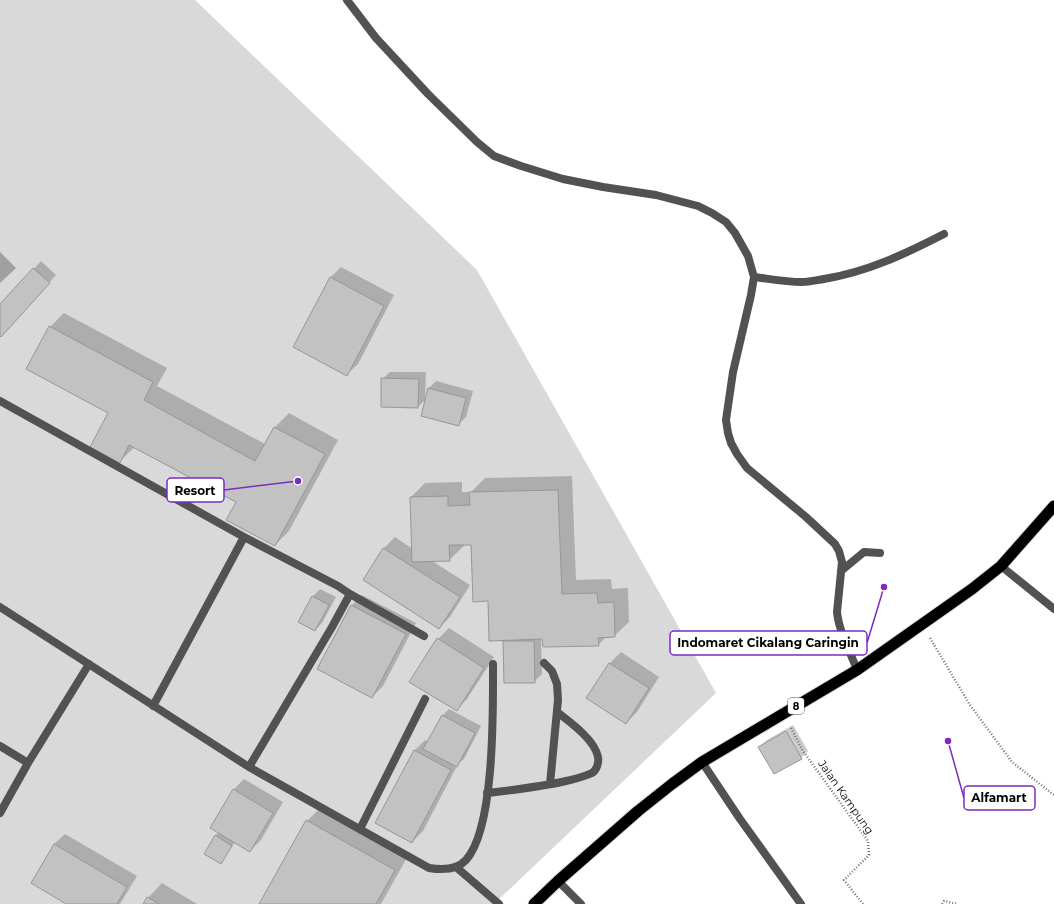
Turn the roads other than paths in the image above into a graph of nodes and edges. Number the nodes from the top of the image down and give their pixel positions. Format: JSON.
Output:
{"nodes":[{"id":1,"x":347,"y":0,"type":"edge"},
{"id":2,"x":944,"y":234,"type":"dead end"},
{"id":3,"x":754,"y":277,"type":"junction"},
{"id":4,"x":0,"y":401,"type":"edge"},
{"id":5,"x":1054,"y":506,"type":"edge"},
{"id":6,"x":244,"y":537,"type":"junction"},
{"id":7,"x":880,"y":553,"type":"dead end"},
{"id":8,"x":1001,"y":566,"type":"junction"},
{"id":9,"x":840,"y":571,"type":"junction"},
{"id":10,"x":350,"y":594,"type":"junction"},
{"id":11,"x":0,"y":607,"type":"edge"},
{"id":12,"x":1054,"y":609,"type":"edge"},
{"id":13,"x":424,"y":636,"type":"dead end"},
{"id":14,"x":544,"y":663,"type":"dead end"},
{"id":15,"x":89,"y":664,"type":"junction"},
{"id":16,"x":493,"y":664,"type":"dead end"},
{"id":17,"x":857,"y":670,"type":"junction"},
{"id":18,"x":425,"y":699,"type":"dead end"},
{"id":19,"x":153,"y":706,"type":"junction"},
{"id":20,"x":557,"y":712,"type":"junction"},
{"id":21,"x":0,"y":746,"type":"edge"},
{"id":22,"x":702,"y":762,"type":"junction"},
{"id":23,"x":28,"y":763,"type":"junction"},
{"id":24,"x":250,"y":767,"type":"junction"},
{"id":25,"x":550,"y":784,"type":"junction"},
{"id":26,"x":487,"y":793,"type":"junction"},
{"id":27,"x":0,"y":813,"type":"edge"},
{"id":28,"x":360,"y":829,"type":"junction"},
{"id":29,"x":456,"y":867,"type":"junction"},
{"id":30,"x":558,"y":882,"type":"junction"},
{"id":31,"x":499,"y":904,"type":"edge"},
{"id":32,"x":534,"y":904,"type":"edge"},
{"id":33,"x":581,"y":904,"type":"edge"},
{"id":34,"x":801,"y":904,"type":"edge"}],
"edges":[{"from":1,"to":3,"type":"street"},
{"from":2,"to":3,"type":"street"},
{"from":3,"to":9,"type":"street"},
{"from":4,"to":6,"type":"street"},
{"from":5,"to":8,"type":"highway","number":"8"},
{"from":6,"to":10,"type":"street"},
{"from":6,"to":19,"type":"street"},
{"from":7,"to":9,"type":"street"},
{"from":8,"to":12,"type":"street"},
{"from":8,"to":17,"type":"highway","number":"8"},
{"from":9,"to":17,"type":"street"},
{"from":10,"to":13,"type":"street"},
{"from":10,"to":24,"type":"street"},
{"from":11,"to":15,"type":"street"},
{"from":14,"to":20,"type":"street"},
{"from":15,"to":19,"type":"street"},
{"from":15,"to":23,"type":"street"},
{"from":16,"to":26,"type":"street"},
{"from":17,"to":22,"type":"highway","number":"8"},
{"from":18,"to":28,"type":"street"},
{"from":19,"to":24,"type":"street"},
{"from":20,"to":25,"type":"street"},
{"from":20,"to":25,"type":"street"},
{"from":21,"to":23,"type":"street"},
{"from":22,"to":30,"type":"highway","number":"8"},
{"from":22,"to":34,"type":"street"},
{"from":23,"to":27,"type":"street"},
{"from":24,"to":28,"type":"street"},
{"from":25,"to":26,"type":"street"},
{"from":26,"to":29,"type":"street"},
{"from":28,"to":29,"type":"street"},
{"from":29,"to":31,"type":"street"},
{"from":30,"to":32,"type":"highway","number":"8"},
{"from":30,"to":33,"type":"street"}]}
